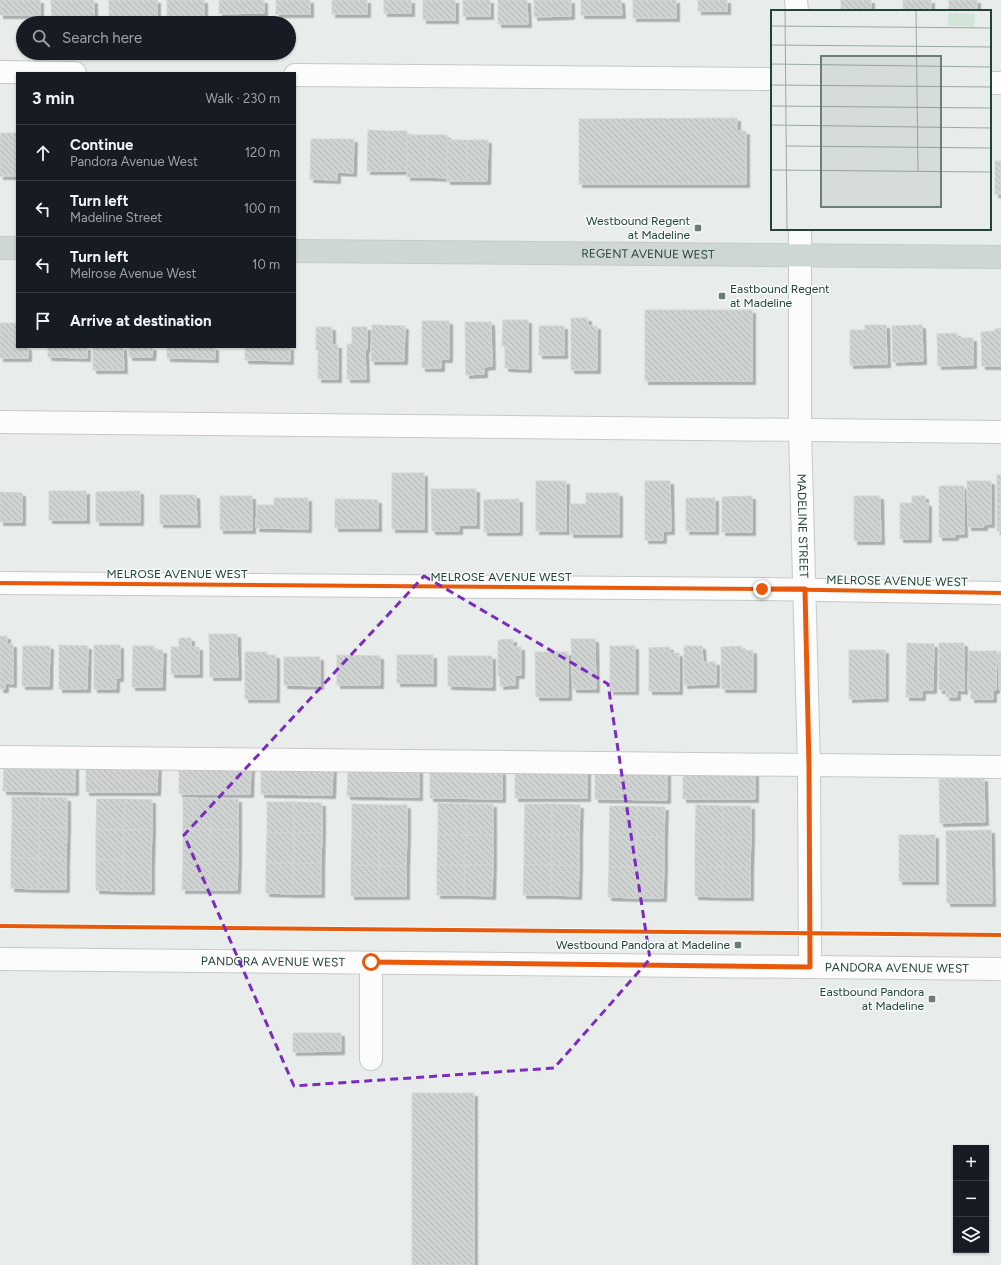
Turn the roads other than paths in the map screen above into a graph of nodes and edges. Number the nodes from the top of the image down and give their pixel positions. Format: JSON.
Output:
{"nodes":[{"id":1,"x":796,"y":0,"type":"edge"},
{"id":2,"x":797,"y":10,"type":"edge"},
{"id":3,"x":0,"y":72,"type":"edge"},
{"id":4,"x":16,"y":72,"type":"edge"},
{"id":5,"x":296,"y":75,"type":"edge"},
{"id":6,"x":771,"y":79,"type":"edge"},
{"id":7,"x":800,"y":230,"type":"edge"},
{"id":8,"x":0,"y":248,"type":"edge"},
{"id":9,"x":16,"y":248,"type":"edge"},
{"id":10,"x":296,"y":251,"type":"edge"},
{"id":11,"x":800,"y":255,"type":"junction"},
{"id":12,"x":1001,"y":257,"type":"edge"},
{"id":13,"x":0,"y":422,"type":"edge"},
{"id":14,"x":800,"y":430,"type":"junction"},
{"id":15,"x":1001,"y":432,"type":"edge"},
{"id":16,"x":0,"y":583,"type":"edge"},
{"id":17,"x":805,"y":589,"type":"junction"},
{"id":18,"x":1001,"y":592,"type":"edge"},
{"id":19,"x":0,"y":758,"type":"edge"},
{"id":20,"x":809,"y":766,"type":"junction"},
{"id":21,"x":1001,"y":767,"type":"edge"},
{"id":22,"x":0,"y":959,"type":"edge"},
{"id":23,"x":371,"y":962,"type":"junction"},
{"id":24,"x":810,"y":967,"type":"junction"},
{"id":25,"x":1001,"y":968,"type":"edge"},
{"id":26,"x":371,"y":1059,"type":"dead end"}],
"edges":[{"from":1,"to":2,"type":"street"},
{"from":3,"to":4,"type":"street"},
{"from":5,"to":6,"type":"street"},
{"from":7,"to":11,"type":"street","name":"MADELINE STREET"},
{"from":8,"to":9,"type":"main road"},
{"from":10,"to":11,"type":"main road","name":"REGENT AVENUE WEST"},
{"from":11,"to":12,"type":"main road","name":"REGENT AVENUE WEST"},
{"from":11,"to":14,"type":"street","name":"MADELINE STREET"},
{"from":13,"to":14,"type":"street"},
{"from":14,"to":15,"type":"street"},
{"from":14,"to":17,"type":"street","name":"MADELINE STREET"},
{"from":16,"to":17,"type":"street","name":"MELROSE AVENUE WEST"},
{"from":17,"to":18,"type":"street","name":"MELROSE AVENUE WEST"},
{"from":17,"to":20,"type":"street","name":"MADELINE STREET"},
{"from":19,"to":20,"type":"street"},
{"from":20,"to":21,"type":"street"},
{"from":20,"to":24,"type":"street","name":"MADELINE STREET"},
{"from":22,"to":23,"type":"street","name":"PANDORA AVENUE WEST"},
{"from":23,"to":24,"type":"street","name":"PANDORA AVENUE WEST"},
{"from":23,"to":26,"type":"street"},
{"from":24,"to":25,"type":"street","name":"PANDORA AVENUE WEST"}]}
